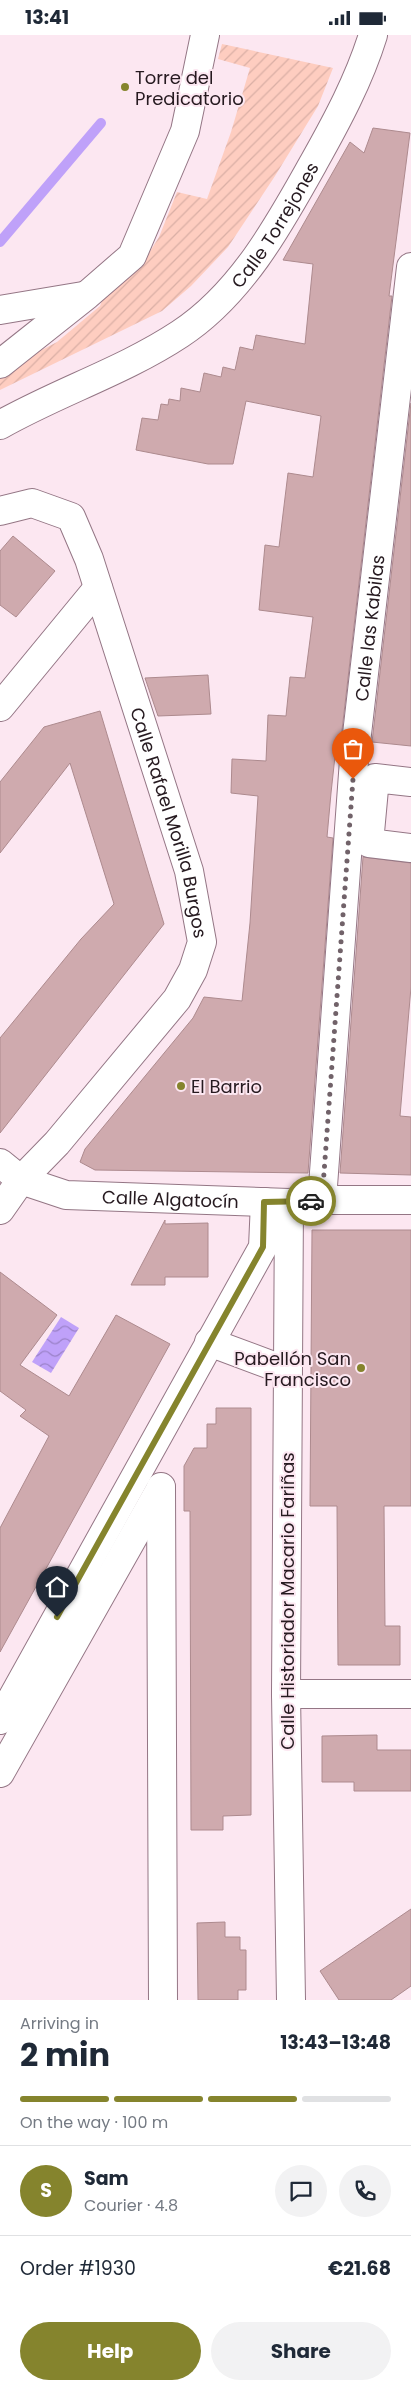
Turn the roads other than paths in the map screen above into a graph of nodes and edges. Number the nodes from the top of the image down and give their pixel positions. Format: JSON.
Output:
{"nodes":[{"id":1,"x":205,"y":35,"type":"edge"},
{"id":2,"x":373,"y":35,"type":"edge"},
{"id":3,"x":411,"y":267,"type":"edge"},
{"id":4,"x":87,"y":295,"type":"junction"},
{"id":5,"x":0,"y":310,"type":"edge"},
{"id":6,"x":0,"y":364,"type":"edge"},
{"id":7,"x":0,"y":425,"type":"edge"},
{"id":8,"x":0,"y":511,"type":"edge"},
{"id":9,"x":98,"y":588,"type":"junction"},
{"id":10,"x":0,"y":707,"type":"edge"},
{"id":11,"x":354,"y":760,"type":"junction"},
{"id":12,"x":411,"y":767,"type":"edge"},
{"id":13,"x":411,"y":782,"type":"edge"},
{"id":14,"x":411,"y":848,"type":"edge"},
{"id":15,"x":0,"y":1163,"type":"edge"},
{"id":16,"x":10,"y":1184,"type":"edge"},
{"id":17,"x":322,"y":1200,"type":"junction"},
{"id":18,"x":411,"y":1201,"type":"edge"},
{"id":19,"x":277,"y":1202,"type":"junction"},
{"id":20,"x":0,"y":1209,"type":"edge"},
{"id":21,"x":209,"y":1342,"type":"junction"},
{"id":22,"x":287,"y":1371,"type":"junction"},
{"id":23,"x":286,"y":1694,"type":"junction"},
{"id":24,"x":411,"y":1694,"type":"edge"},
{"id":25,"x":0,"y":1720,"type":"edge"},
{"id":26,"x":0,"y":1773,"type":"edge"},
{"id":27,"x":163,"y":2000,"type":"edge"},
{"id":28,"x":290,"y":2000,"type":"edge"}],
"edges":[{"from":1,"to":4,"type":"street"},
{"from":2,"to":7,"type":"street","name":"Calle Torrejones"},
{"from":3,"to":11,"type":"street","name":"Calle las Kabilas"},
{"from":4,"to":5,"type":"street"},
{"from":4,"to":6,"type":"street"},
{"from":8,"to":9,"type":"street","name":"Calle Rafael Morilla Burgos"},
{"from":9,"to":10,"type":"street"},
{"from":9,"to":16,"type":"street","name":"Calle Rafael Morilla Burgos"},
{"from":11,"to":12,"type":"street"},
{"from":11,"to":17,"type":"street","name":"Calle las Kabilas"},
{"from":13,"to":14,"type":"street"},
{"from":15,"to":16,"type":"street","name":"Calle Algatocín"},
{"from":16,"to":19,"type":"street","name":"Calle Algatocín"},
{"from":16,"to":20,"type":"street","name":"Calle Rafael Morilla Burgos"},
{"from":17,"to":18,"type":"street","name":"Calle Algatocín"},
{"from":17,"to":19,"type":"street","name":"Calle Algatocín"},
{"from":19,"to":21,"type":"street"},
{"from":19,"to":22,"type":"street","name":"Calle Historiador Macario Fariñas"},
{"from":21,"to":22,"type":"street"},
{"from":21,"to":25,"type":"street"},
{"from":22,"to":23,"type":"street","name":"Calle Historiador Macario Fariñas"},
{"from":23,"to":24,"type":"street"},
{"from":23,"to":28,"type":"street","name":"Calle Historiador Macario Fariñas"},
{"from":26,"to":27,"type":"street"}]}
